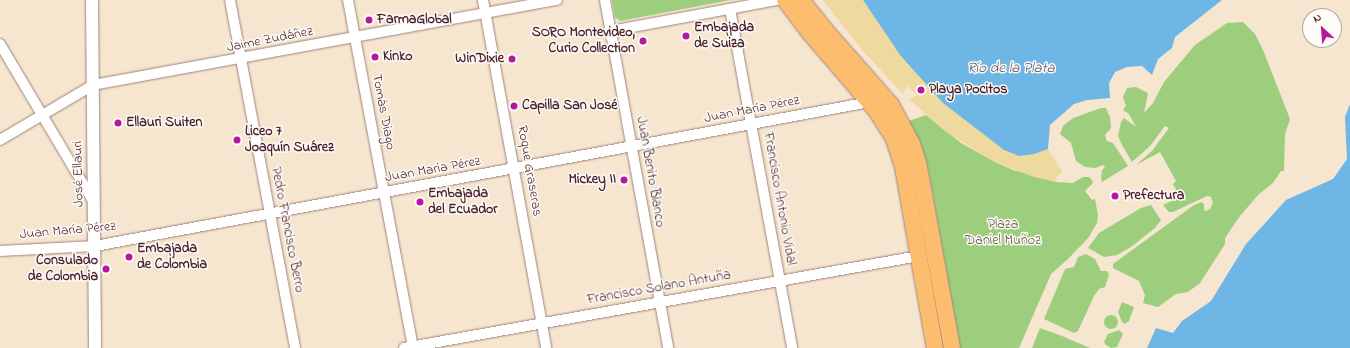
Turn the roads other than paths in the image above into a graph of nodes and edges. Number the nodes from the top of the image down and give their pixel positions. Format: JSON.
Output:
{"nodes":[{"id":1,"x":92,"y":0,"type":"edge"},
{"id":2,"x":230,"y":0,"type":"edge"},
{"id":3,"x":348,"y":0,"type":"edge"},
{"id":4,"x":483,"y":0,"type":"edge"},
{"id":5,"x":557,"y":0,"type":"edge"},
{"id":6,"x":604,"y":0,"type":"edge"},
{"id":7,"x":776,"y":0,"type":"edge"},
{"id":8,"x":785,"y":0,"type":"edge"},
{"id":9,"x":801,"y":0,"type":"edge"},
{"id":10,"x":730,"y":9,"type":"junction"},
{"id":11,"x":486,"y":13,"type":"junction"},
{"id":12,"x":611,"y":31,"type":"junction"},
{"id":13,"x":355,"y":38,"type":"junction"},
{"id":14,"x":0,"y":44,"type":"edge"},
{"id":15,"x":241,"y":60,"type":"junction"},
{"id":16,"x":93,"y":85,"type":"junction"},
{"id":17,"x":870,"y":102,"type":"junction"},
{"id":18,"x":42,"y":114,"type":"junction"},
{"id":19,"x":752,"y":124,"type":"junction"},
{"id":20,"x":0,"y":140,"type":"edge"},
{"id":21,"x":631,"y":147,"type":"junction"},
{"id":22,"x":514,"y":169,"type":"junction"},
{"id":23,"x":384,"y":193,"type":"junction"},
{"id":24,"x":95,"y":203,"type":"junction"},
{"id":25,"x":268,"y":213,"type":"junction"},
{"id":26,"x":95,"y":246,"type":"junction"},
{"id":27,"x":0,"y":251,"type":"edge"},
{"id":28,"x":919,"y":256,"type":"junction"},
{"id":29,"x":779,"y":281,"type":"junction"},
{"id":30,"x":660,"y":302,"type":"junction"},
{"id":31,"x":542,"y":324,"type":"junction"},
{"id":32,"x":95,"y":348,"type":"edge"},
{"id":33,"x":295,"y":348,"type":"edge"},
{"id":34,"x":410,"y":348,"type":"edge"},
{"id":35,"x":546,"y":348,"type":"edge"},
{"id":36,"x":668,"y":348,"type":"edge"},
{"id":37,"x":792,"y":348,"type":"edge"},
{"id":38,"x":935,"y":348,"type":"edge"},
{"id":39,"x":947,"y":348,"type":"edge"},
{"id":40,"x":952,"y":348,"type":"edge"}],
"edges":[{"from":1,"to":16,"type":"street","name":"José Ellauri"},
{"from":2,"to":15,"type":"street","name":"Pedro Francisco Berro"},
{"from":3,"to":13,"type":"street","name":"Tomás Diago"},
{"from":4,"to":11,"type":"street","name":"Roque Graseras"},
{"from":5,"to":11,"type":"street","name":"Jaime Zudáñez"},
{"from":6,"to":12,"type":"street","name":"Juan Benito Blanco"},
{"from":7,"to":10,"type":"street"},
{"from":8,"to":17,"type":"main road"},
{"from":9,"to":40,"type":"main road"},
{"from":10,"to":12,"type":"street"},
{"from":10,"to":19,"type":"street","name":"Francisco Antonio Vidal"},
{"from":11,"to":13,"type":"street","name":"Jaime Zudáñez"},
{"from":11,"to":22,"type":"street","name":"Roque Graseras"},
{"from":12,"to":21,"type":"street","name":"Juan Benito Blanco"},
{"from":13,"to":15,"type":"street","name":"Jaime Zudáñez"},
{"from":13,"to":23,"type":"street","name":"Tomás Diago"},
{"from":14,"to":18,"type":"street"},
{"from":15,"to":16,"type":"street","name":"Jaime Zudáñez"},
{"from":15,"to":25,"type":"street","name":"Pedro Francisco Berro"},
{"from":16,"to":18,"type":"street","name":"Jaime Zudáñez"},
{"from":16,"to":24,"type":"street","name":"José Ellauri"},
{"from":17,"to":19,"type":"street","name":"Juan María Pérez"},
{"from":17,"to":28,"type":"main road"},
{"from":18,"to":20,"type":"street","name":"Jaime Zudáñez"},
{"from":18,"to":24,"type":"street"},
{"from":19,"to":21,"type":"street","name":"Juan María Pérez"},
{"from":19,"to":29,"type":"street","name":"Francisco Antonio Vidal"},
{"from":21,"to":22,"type":"street","name":"Juan María Pérez"},
{"from":21,"to":30,"type":"street","name":"Juan Benito Blanco"},
{"from":22,"to":23,"type":"street","name":"Juan María Pérez"},
{"from":22,"to":31,"type":"street","name":"Roque Graseras"},
{"from":23,"to":25,"type":"street","name":"Juan María Pérez"},
{"from":23,"to":34,"type":"street","name":"Tomás Diago"},
{"from":24,"to":26,"type":"street","name":"José Ellauri"},
{"from":25,"to":26,"type":"street","name":"Juan María Pérez"},
{"from":25,"to":33,"type":"street","name":"Pedro Francisco Berro"},
{"from":26,"to":27,"type":"street","name":"Juan María Pérez"},
{"from":26,"to":32,"type":"street","name":"José Ellauri"},
{"from":28,"to":29,"type":"street","name":"Francisco Solano Antuña"},
{"from":28,"to":38,"type":"main road"},
{"from":28,"to":39,"type":"main road"},
{"from":29,"to":30,"type":"street","name":"Francisco Solano Antuña"},
{"from":29,"to":37,"type":"street","name":"Francisco Antonio Vidal"},
{"from":30,"to":31,"type":"street","name":"Francisco Solano Antuña"},
{"from":30,"to":36,"type":"street","name":"Juan Benito Blanco"},
{"from":31,"to":34,"type":"street","name":"Francisco Solano Antuña"},
{"from":31,"to":35,"type":"street","name":"Roque Graseras"}]}
